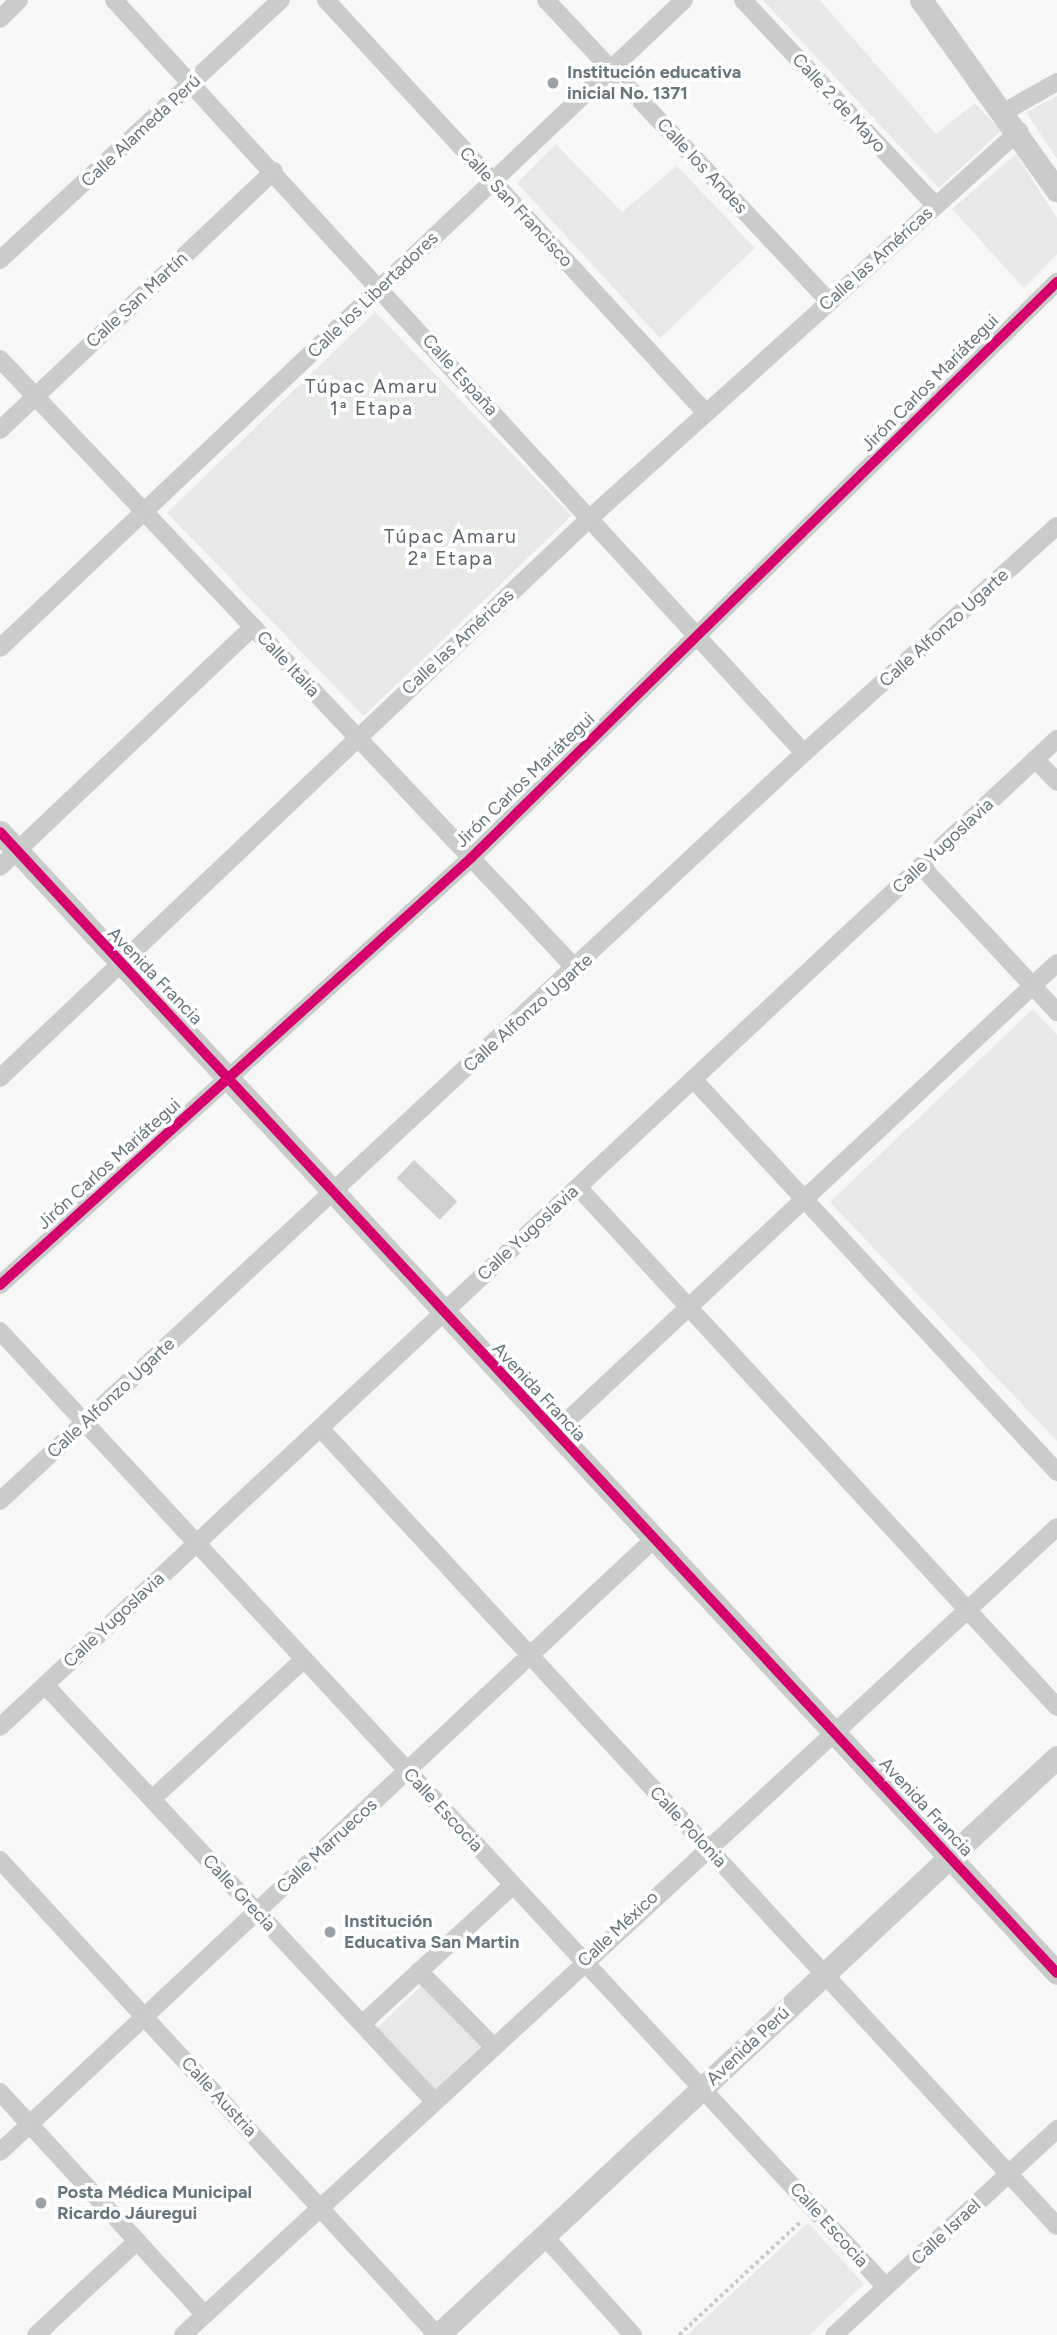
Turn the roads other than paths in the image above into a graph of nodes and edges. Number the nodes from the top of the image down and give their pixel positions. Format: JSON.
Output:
{"nodes":[{"id":1,"x":19,"y":0,"type":"edge"},
{"id":2,"x":114,"y":0,"type":"edge"},
{"id":3,"x":281,"y":0,"type":"edge"},
{"id":4,"x":326,"y":0,"type":"edge"},
{"id":5,"x":546,"y":0,"type":"edge"},
{"id":6,"x":684,"y":0,"type":"edge"},
{"id":7,"x":743,"y":0,"type":"edge"},
{"id":8,"x":921,"y":0,"type":"edge"},
{"id":9,"x":0,"y":19,"type":"edge"},
{"id":10,"x":611,"y":69,"type":"junction"},
{"id":11,"x":1057,"y":82,"type":"edge"},
{"id":12,"x":193,"y":83,"type":"junction"},
{"id":13,"x":1004,"y":112,"type":"junction"},
{"id":14,"x":1019,"y":131,"type":"junction"},
{"id":15,"x":274,"y":171,"type":"junction"},
{"id":16,"x":493,"y":182,"type":"junction"},
{"id":17,"x":1057,"y":191,"type":"edge"},
{"id":18,"x":935,"y":205,"type":"junction"},
{"id":19,"x":0,"y":260,"type":"edge"},
{"id":20,"x":1057,"y":282,"type":"edge"},
{"id":21,"x":380,"y":287,"type":"junction"},
{"id":22,"x":829,"y":301,"type":"junction"},
{"id":23,"x":0,"y":359,"type":"edge"},
{"id":24,"x":35,"y":396,"type":"junction"},
{"id":25,"x":706,"y":413,"type":"junction"},
{"id":26,"x":0,"y":430,"type":"edge"},
{"id":27,"x":146,"y":514,"type":"junction"},
{"id":28,"x":590,"y":517,"type":"junction"},
{"id":29,"x":1057,"y":526,"type":"edge"},
{"id":30,"x":253,"y":627,"type":"junction"},
{"id":31,"x":700,"y":635,"type":"junction"},
{"id":32,"x":0,"y":648,"type":"edge"},
{"id":33,"x":358,"y":737,"type":"junction"},
{"id":34,"x":1057,"y":739,"type":"edge"},
{"id":35,"x":804,"y":753,"type":"junction"},
{"id":36,"x":1035,"y":759,"type":"junction"},
{"id":37,"x":1057,"y":782,"type":"edge"},
{"id":38,"x":0,"y":832,"type":"edge"},
{"id":39,"x":17,"y":851,"type":"junction"},
{"id":40,"x":471,"y":858,"type":"junction"},
{"id":41,"x":921,"y":866,"type":"junction"},
{"id":42,"x":0,"y":867,"type":"edge"},
{"id":43,"x":1057,"y":963,"type":"edge"},
{"id":44,"x":119,"y":967,"type":"junction"},
{"id":45,"x":577,"y":970,"type":"junction"},
{"id":46,"x":1033,"y":986,"type":"junction"},
{"id":47,"x":1057,"y":1012,"type":"edge"},
{"id":48,"x":0,"y":1078,"type":"edge"},
{"id":49,"x":230,"y":1079,"type":"junction"},
{"id":50,"x":693,"y":1079,"type":"junction"},
{"id":51,"x":578,"y":1186,"type":"junction"},
{"id":52,"x":332,"y":1192,"type":"junction"},
{"id":53,"x":805,"y":1199,"type":"junction"},
{"id":54,"x":0,"y":1285,"type":"edge"},
{"id":55,"x":689,"y":1307,"type":"junction"},
{"id":56,"x":442,"y":1314,"type":"junction"},
{"id":57,"x":0,"y":1331,"type":"edge"},
{"id":58,"x":83,"y":1424,"type":"junction"},
{"id":59,"x":320,"y":1428,"type":"junction"},
{"id":60,"x":554,"y":1433,"type":"junction"},
{"id":61,"x":1057,"y":1472,"type":"edge"},
{"id":62,"x":0,"y":1501,"type":"edge"},
{"id":63,"x":1057,"y":1527,"type":"edge"},
{"id":64,"x":653,"y":1541,"type":"junction"},
{"id":65,"x":196,"y":1544,"type":"junction"},
{"id":66,"x":967,"y":1609,"type":"junction"},
{"id":67,"x":530,"y":1656,"type":"junction"},
{"id":68,"x":303,"y":1660,"type":"junction"},
{"id":69,"x":45,"y":1685,"type":"junction"},
{"id":70,"x":1057,"y":1707,"type":"edge"},
{"id":71,"x":0,"y":1727,"type":"edge"},
{"id":72,"x":832,"y":1731,"type":"junction"},
{"id":73,"x":1057,"y":1757,"type":"edge"},
{"id":74,"x":407,"y":1771,"type":"junction"},
{"id":75,"x":152,"y":1799,"type":"junction"},
{"id":76,"x":707,"y":1847,"type":"junction"},
{"id":77,"x":949,"y":1859,"type":"junction"},
{"id":78,"x":0,"y":1860,"type":"edge"},
{"id":79,"x":513,"y":1885,"type":"junction"},
{"id":80,"x":257,"y":1912,"type":"junction"},
{"id":81,"x":584,"y":1959,"type":"junction"},
{"id":82,"x":419,"y":1971,"type":"junction"},
{"id":83,"x":1057,"y":1973,"type":"edge"},
{"id":84,"x":824,"y":1975,"type":"junction"},
{"id":85,"x":145,"y":2017,"type":"junction"},
{"id":86,"x":362,"y":2024,"type":"junction"},
{"id":87,"x":492,"y":2045,"type":"junction"},
{"id":88,"x":703,"y":2087,"type":"junction"},
{"id":89,"x":0,"y":2092,"type":"edge"},
{"id":90,"x":433,"y":2100,"type":"junction"},
{"id":91,"x":30,"y":2124,"type":"junction"},
{"id":92,"x":1057,"y":2129,"type":"edge"},
{"id":93,"x":0,"y":2152,"type":"edge"},
{"id":94,"x":1008,"y":2174,"type":"junction"},
{"id":95,"x":321,"y":2208,"type":"junction"},
{"id":96,"x":1057,"y":2227,"type":"edge"},
{"id":97,"x":545,"y":2237,"type":"junction"},
{"id":98,"x":137,"y":2241,"type":"junction"},
{"id":99,"x":886,"y":2287,"type":"junction"},
{"id":100,"x":205,"y":2315,"type":"junction"},
{"id":101,"x":36,"y":2335,"type":"edge"},
{"id":102,"x":183,"y":2335,"type":"edge"},
{"id":103,"x":438,"y":2335,"type":"edge"},
{"id":104,"x":634,"y":2335,"type":"edge"},
{"id":105,"x":834,"y":2335,"type":"edge"}],
"edges":[{"from":1,"to":9,"type":"street"},
{"from":2,"to":12,"type":"street","name":"Calle España"},
{"from":3,"to":12,"type":"street","name":"Calle Alameda Perú"},
{"from":4,"to":16,"type":"street","name":"Calle San Francisco"},
{"from":5,"to":10,"type":"street","name":"Calle los Andes"},
{"from":6,"to":10,"type":"street","name":"Calle los Libertadores"},
{"from":7,"to":18,"type":"street","name":"Calle 2 de Mayo"},
{"from":8,"to":13,"type":"street"},
{"from":10,"to":16,"type":"street","name":"Calle los Libertadores"},
{"from":10,"to":22,"type":"street","name":"Calle los Andes"},
{"from":11,"to":13,"type":"street"},
{"from":12,"to":15,"type":"street","name":"Calle España"},
{"from":12,"to":19,"type":"street","name":"Calle Alameda Perú"},
{"from":13,"to":14,"type":"street"},
{"from":14,"to":17,"type":"street"},
{"from":14,"to":18,"type":"street","name":"Calle las Américas"},
{"from":15,"to":21,"type":"street","name":"Calle España"},
{"from":15,"to":24,"type":"street","name":"Calle San Martín"},
{"from":16,"to":21,"type":"street","name":"Calle los Libertadores"},
{"from":16,"to":25,"type":"street","name":"Calle San Francisco"},
{"from":18,"to":22,"type":"street","name":"Calle las Américas"},
{"from":20,"to":31,"type":"street","name":"Jirón Carlos Mariátegui"},
{"from":21,"to":27,"type":"street","name":"Calle los Libertadores"},
{"from":21,"to":28,"type":"street","name":"Calle España"},
{"from":22,"to":25,"type":"street","name":"Calle las Américas"},
{"from":23,"to":24,"type":"street","name":"Calle Italia"},
{"from":24,"to":26,"type":"street","name":"Calle San Martín"},
{"from":24,"to":27,"type":"street","name":"Calle Italia"},
{"from":25,"to":28,"type":"street","name":"Calle las Américas"},
{"from":27,"to":30,"type":"street","name":"Calle Italia"},
{"from":27,"to":32,"type":"street","name":"Calle los Libertadores"},
{"from":28,"to":31,"type":"street","name":"Calle España"},
{"from":28,"to":33,"type":"street","name":"Calle las Américas"},
{"from":29,"to":35,"type":"street","name":"Calle Alfonzo Ugarte"},
{"from":30,"to":33,"type":"street","name":"Calle Italia"},
{"from":30,"to":39,"type":"street"},
{"from":31,"to":35,"type":"street","name":"Calle España"},
{"from":31,"to":40,"type":"street","name":"Jirón Carlos Mariátegui"},
{"from":33,"to":40,"type":"street","name":"Calle Italia"},
{"from":33,"to":44,"type":"street","name":"Calle las Américas"},
{"from":34,"to":36,"type":"street","name":"Calle Yugoslavia"},
{"from":35,"to":45,"type":"street","name":"Calle Alfonzo Ugarte"},
{"from":36,"to":37,"type":"street"},
{"from":36,"to":41,"type":"street","name":"Calle Yugoslavia"},
{"from":38,"to":39,"type":"street","name":"Avenida Francia"},
{"from":39,"to":42,"type":"street"},
{"from":39,"to":44,"type":"street","name":"Avenida Francia"},
{"from":40,"to":45,"type":"street","name":"Calle Italia"},
{"from":40,"to":49,"type":"street","name":"Jirón Carlos Mariátegui"},
{"from":41,"to":46,"type":"street"},
{"from":41,"to":50,"type":"street","name":"Calle Yugoslavia"},
{"from":43,"to":46,"type":"street"},
{"from":44,"to":48,"type":"street","name":"Calle las Américas"},
{"from":44,"to":49,"type":"street","name":"Avenida Francia"},
{"from":45,"to":52,"type":"street","name":"Calle Alfonzo Ugarte"},
{"from":46,"to":47,"type":"street"},
{"from":46,"to":53,"type":"street"},
{"from":49,"to":52,"type":"street","name":"Avenida Francia"},
{"from":49,"to":54,"type":"street","name":"Jirón Carlos Mariátegui"},
{"from":50,"to":51,"type":"street","name":"Calle Yugoslavia"},
{"from":50,"to":53,"type":"street"},
{"from":51,"to":55,"type":"street"},
{"from":51,"to":56,"type":"street","name":"Calle Yugoslavia"},
{"from":52,"to":56,"type":"street","name":"Avenida Francia"},
{"from":52,"to":58,"type":"street","name":"Calle Alfonzo Ugarte"},
{"from":53,"to":55,"type":"street"},
{"from":53,"to":61,"type":"street"},
{"from":55,"to":60,"type":"street"},
{"from":55,"to":66,"type":"street"},
{"from":56,"to":59,"type":"street","name":"Calle Yugoslavia"},
{"from":56,"to":60,"type":"street","name":"Avenida Francia"},
{"from":57,"to":58,"type":"street","name":"Calle Escocia"},
{"from":58,"to":62,"type":"street","name":"Calle Alfonzo Ugarte"},
{"from":58,"to":65,"type":"street","name":"Calle Escocia"},
{"from":59,"to":65,"type":"street","name":"Calle Yugoslavia"},
{"from":59,"to":67,"type":"street","name":"Calle Polonia"},
{"from":60,"to":64,"type":"street","name":"Avenida Francia"},
{"from":63,"to":66,"type":"street","name":"Calle México"},
{"from":64,"to":67,"type":"street","name":"Calle Marruecos"},
{"from":64,"to":72,"type":"street","name":"Avenida Francia"},
{"from":65,"to":68,"type":"street","name":"Calle Escocia"},
{"from":65,"to":69,"type":"street","name":"Calle Yugoslavia"},
{"from":66,"to":70,"type":"street"},
{"from":66,"to":72,"type":"street","name":"Calle México"},
{"from":67,"to":74,"type":"street","name":"Calle Marruecos"},
{"from":67,"to":76,"type":"street","name":"Calle Polonia"},
{"from":68,"to":74,"type":"street","name":"Calle Escocia"},
{"from":68,"to":75,"type":"street"},
{"from":69,"to":71,"type":"street","name":"Calle Yugoslavia"},
{"from":69,"to":75,"type":"street","name":"Calle Grecia"},
{"from":72,"to":76,"type":"street","name":"Calle México"},
{"from":72,"to":77,"type":"street","name":"Avenida Francia"},
{"from":73,"to":77,"type":"street","name":"Avenida Perú"},
{"from":74,"to":79,"type":"street","name":"Calle Escocia"},
{"from":74,"to":80,"type":"street","name":"Calle Marruecos"},
{"from":75,"to":80,"type":"street","name":"Calle Grecia"},
{"from":76,"to":81,"type":"street","name":"Calle México"},
{"from":76,"to":84,"type":"street","name":"Calle Polonia"},
{"from":77,"to":83,"type":"street","name":"Avenida Francia"},
{"from":77,"to":84,"type":"street","name":"Avenida Perú"},
{"from":78,"to":85,"type":"street","name":"Calle Austria"},
{"from":79,"to":81,"type":"street","name":"Calle Escocia"},
{"from":79,"to":82,"type":"street"},
{"from":80,"to":85,"type":"street","name":"Calle Marruecos"},
{"from":80,"to":86,"type":"street","name":"Calle Grecia"},
{"from":81,"to":87,"type":"street","name":"Calle México"},
{"from":81,"to":88,"type":"street","name":"Calle Escocia"},
{"from":82,"to":86,"type":"street"},
{"from":82,"to":87,"type":"street"},
{"from":84,"to":88,"type":"street","name":"Avenida Perú"},
{"from":84,"to":94,"type":"street","name":"Calle Polonia"},
{"from":85,"to":91,"type":"street","name":"Calle Marruecos"},
{"from":85,"to":95,"type":"street","name":"Calle Austria"},
{"from":86,"to":90,"type":"street","name":"Calle Grecia"},
{"from":87,"to":90,"type":"street","name":"Calle México"},
{"from":88,"to":97,"type":"street","name":"Avenida Perú"},
{"from":88,"to":99,"type":"street","name":"Calle Escocia"},
{"from":89,"to":91,"type":"street"},
{"from":90,"to":95,"type":"street","name":"Calle México"},
{"from":91,"to":93,"type":"street","name":"Calle Marruecos"},
{"from":91,"to":98,"type":"street"},
{"from":92,"to":94,"type":"street","name":"Calle Israel"},
{"from":94,"to":96,"type":"street","name":"Calle Polonia"},
{"from":94,"to":99,"type":"street","name":"Calle Israel"},
{"from":95,"to":100,"type":"street","name":"Calle México"},
{"from":95,"to":103,"type":"street","name":"Calle Austria"},
{"from":97,"to":103,"type":"street","name":"Avenida Perú"},
{"from":97,"to":104,"type":"street"},
{"from":98,"to":100,"type":"street"},
{"from":98,"to":101,"type":"street"},
{"from":99,"to":105,"type":"street","name":"Calle Israel"},
{"from":100,"to":102,"type":"street","name":"Calle México"}]}
